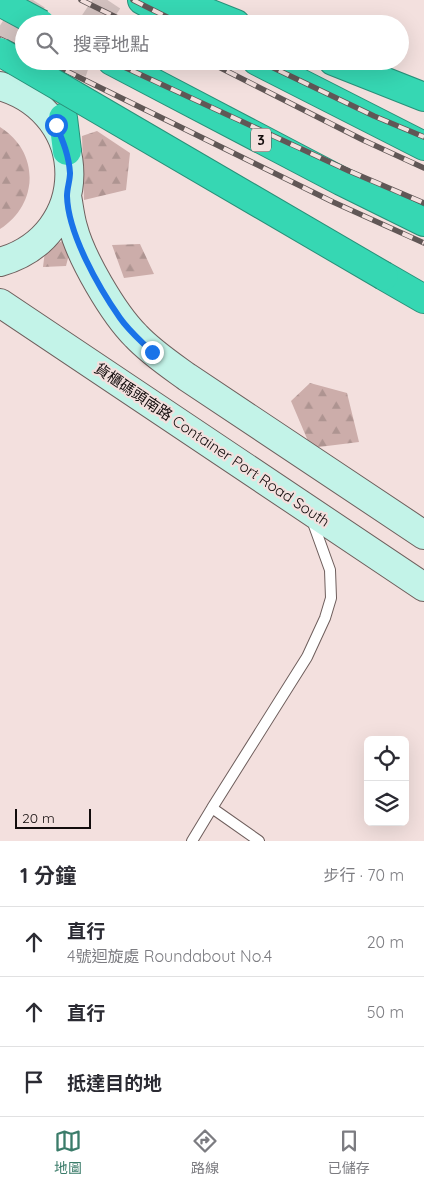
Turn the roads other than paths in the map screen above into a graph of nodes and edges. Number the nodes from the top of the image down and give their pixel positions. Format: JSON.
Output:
{"nodes":[{"id":1,"x":142,"y":0,"type":"edge"},
{"id":2,"x":176,"y":0,"type":"edge"},
{"id":3,"x":0,"y":2,"type":"edge"},
{"id":4,"x":24,"y":15,"type":"edge"},
{"id":5,"x":170,"y":15,"type":"edge"},
{"id":6,"x":214,"y":15,"type":"edge"},
{"id":7,"x":0,"y":52,"type":"edge"},
{"id":8,"x":15,"y":61,"type":"edge"},
{"id":9,"x":31,"y":70,"type":"edge"},
{"id":10,"x":129,"y":70,"type":"edge"},
{"id":11,"x":275,"y":70,"type":"edge"},
{"id":12,"x":356,"y":70,"type":"edge"},
{"id":13,"x":0,"y":86,"type":"edge"},
{"id":14,"x":424,"y":97,"type":"edge"},
{"id":15,"x":63,"y":118,"type":"tunnel mouth"},
{"id":16,"x":424,"y":146,"type":"edge"},
{"id":17,"x":67,"y":150,"type":"junction"},
{"id":18,"x":67,"y":196,"type":"junction"},
{"id":19,"x":424,"y":222,"type":"edge"},
{"id":20,"x":0,"y":262,"type":"edge"},
{"id":21,"x":424,"y":300,"type":"edge"},
{"id":22,"x":0,"y":303,"type":"edge"},
{"id":23,"x":308,"y":510,"type":"junction"},
{"id":24,"x":424,"y":535,"type":"edge"},
{"id":25,"x":424,"y":587,"type":"edge"},
{"id":26,"x":212,"y":808,"type":"junction"},
{"id":27,"x":192,"y":841,"type":"edge"},
{"id":28,"x":259,"y":841,"type":"edge"}],
"edges":[{"from":1,"to":5,"type":"highway"},
{"from":2,"to":6,"type":"highway"},
{"from":3,"to":4,"type":"highway","bridge":true},
{"from":7,"to":8,"type":"highway","bridge":true},
{"from":9,"to":21,"type":"highway","bridge":true},
{"from":10,"to":19,"type":"highway","number":"3"},
{"from":11,"to":16,"type":"highway"},
{"from":12,"to":14,"type":"highway"},
{"from":13,"to":17,"type":"street"},
{"from":15,"to":17,"type":"highway"},
{"from":17,"to":18,"type":"street"},
{"from":18,"to":20,"type":"street"},
{"from":18,"to":24,"type":"street"},
{"from":22,"to":23,"type":"street","name":"貨櫃碼頭南路 Container Port Road South"},
{"from":23,"to":25,"type":"street","name":"貨櫃碼頭南路 Container Port Road South"},
{"from":23,"to":26,"type":"lane"},
{"from":26,"to":27,"type":"lane"},
{"from":26,"to":28,"type":"lane"}]}
